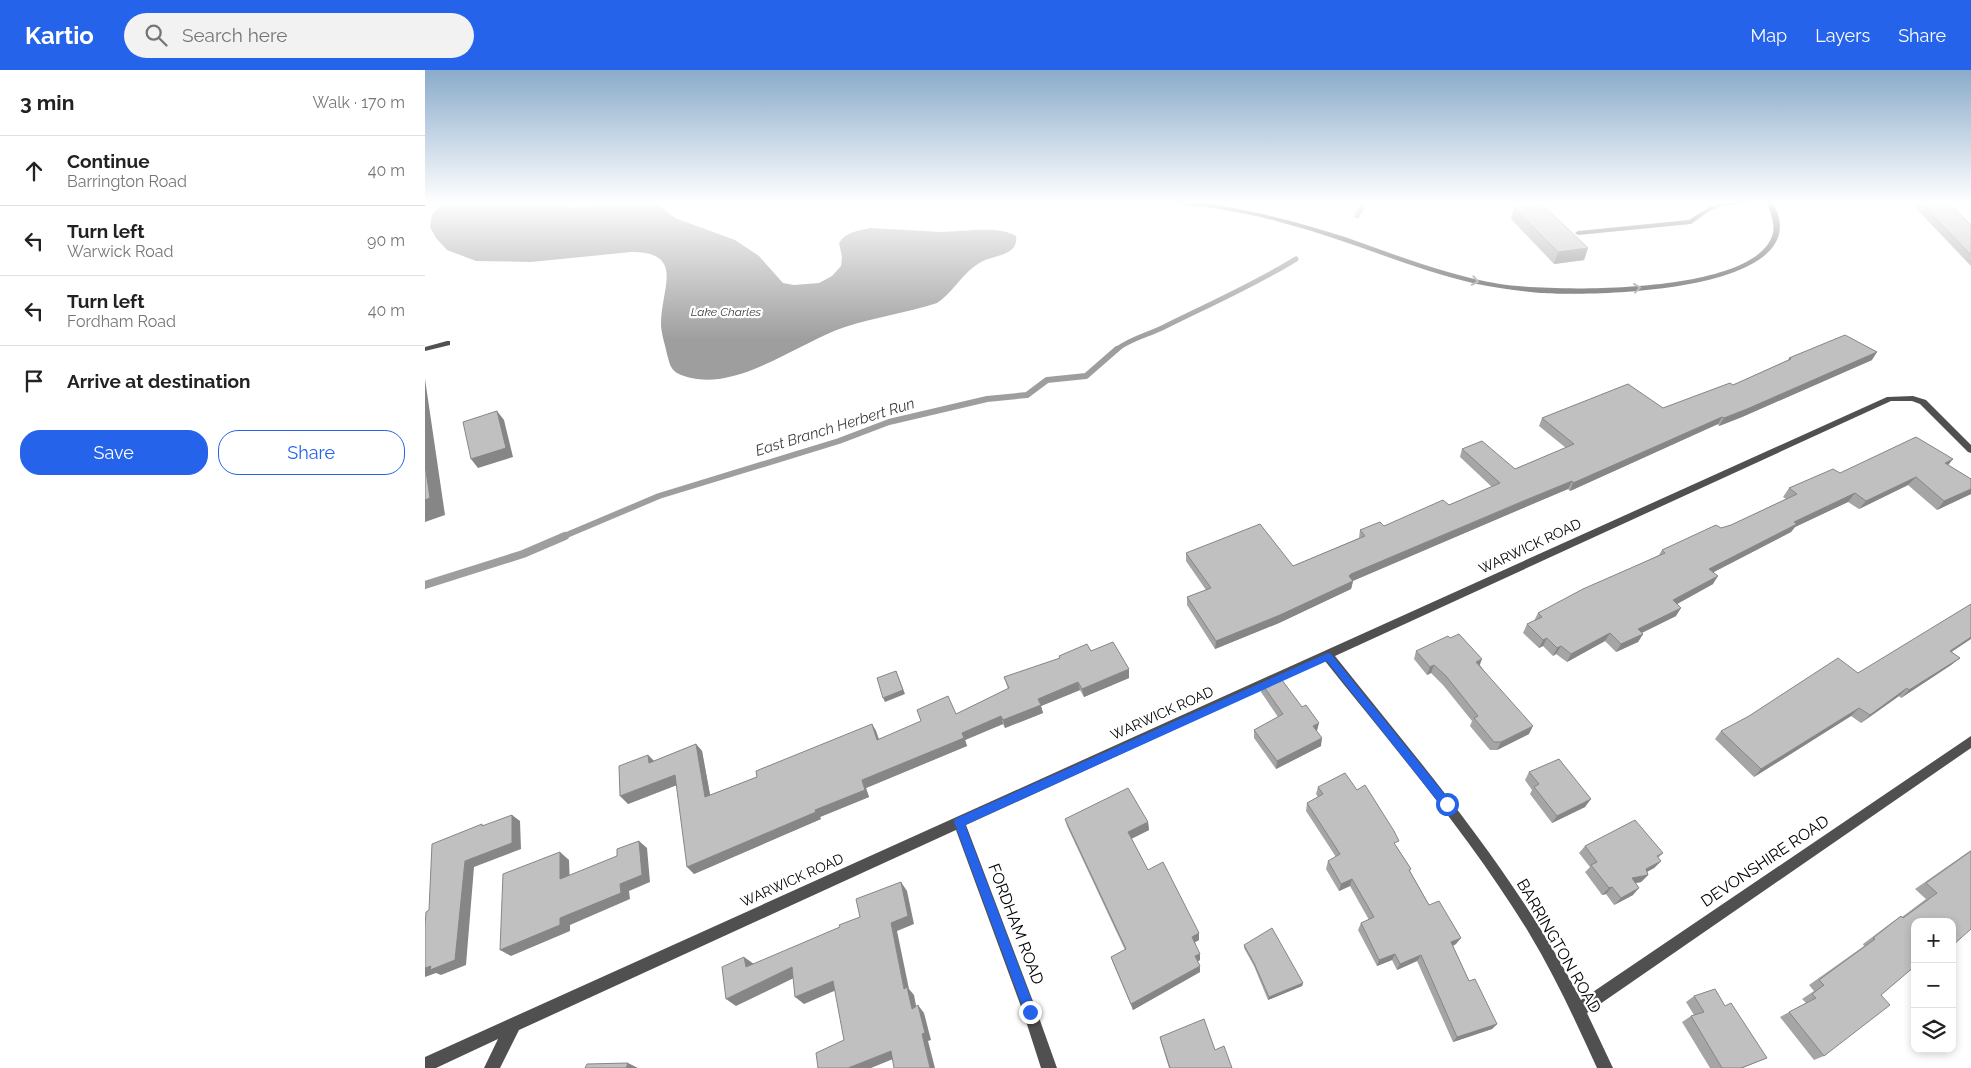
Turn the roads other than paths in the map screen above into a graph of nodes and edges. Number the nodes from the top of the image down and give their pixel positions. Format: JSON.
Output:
{"nodes":[{"id":1,"x":1362,"y":248,"type":"edge"},
{"id":2,"x":1770,"y":248,"type":"edge"},
{"id":3,"x":447,"y":343,"type":"dead end"},
{"id":4,"x":425,"y":349,"type":"edge"},
{"id":5,"x":1971,"y":450,"type":"edge"},
{"id":6,"x":1328,"y":656,"type":"junction"},
{"id":7,"x":1971,"y":741,"type":"edge"},
{"id":8,"x":959,"y":822,"type":"junction"},
{"id":9,"x":1579,"y":1010,"type":"junction"},
{"id":10,"x":514,"y":1024,"type":"junction"},
{"id":11,"x":425,"y":1065,"type":"edge"},
{"id":12,"x":492,"y":1068,"type":"edge"},
{"id":13,"x":1049,"y":1068,"type":"edge"},
{"id":14,"x":1605,"y":1068,"type":"edge"}],
"edges":[{"from":1,"to":2,"type":"street","one_way":true},
{"from":3,"to":4,"type":"street"},
{"from":5,"to":6,"type":"street","name":"WARWICK ROAD"},
{"from":6,"to":8,"type":"street","name":"WARWICK ROAD"},
{"from":6,"to":9,"type":"street","name":"BARRINGTON ROAD"},
{"from":7,"to":9,"type":"street","name":"DEVONSHIRE ROAD"},
{"from":8,"to":10,"type":"street","name":"WARWICK ROAD"},
{"from":8,"to":13,"type":"street","name":"FORDHAM ROAD"},
{"from":9,"to":14,"type":"street","name":"BARRINGTON ROAD"},
{"from":10,"to":11,"type":"street","name":"WARWICK ROAD"},
{"from":10,"to":12,"type":"street"}]}
